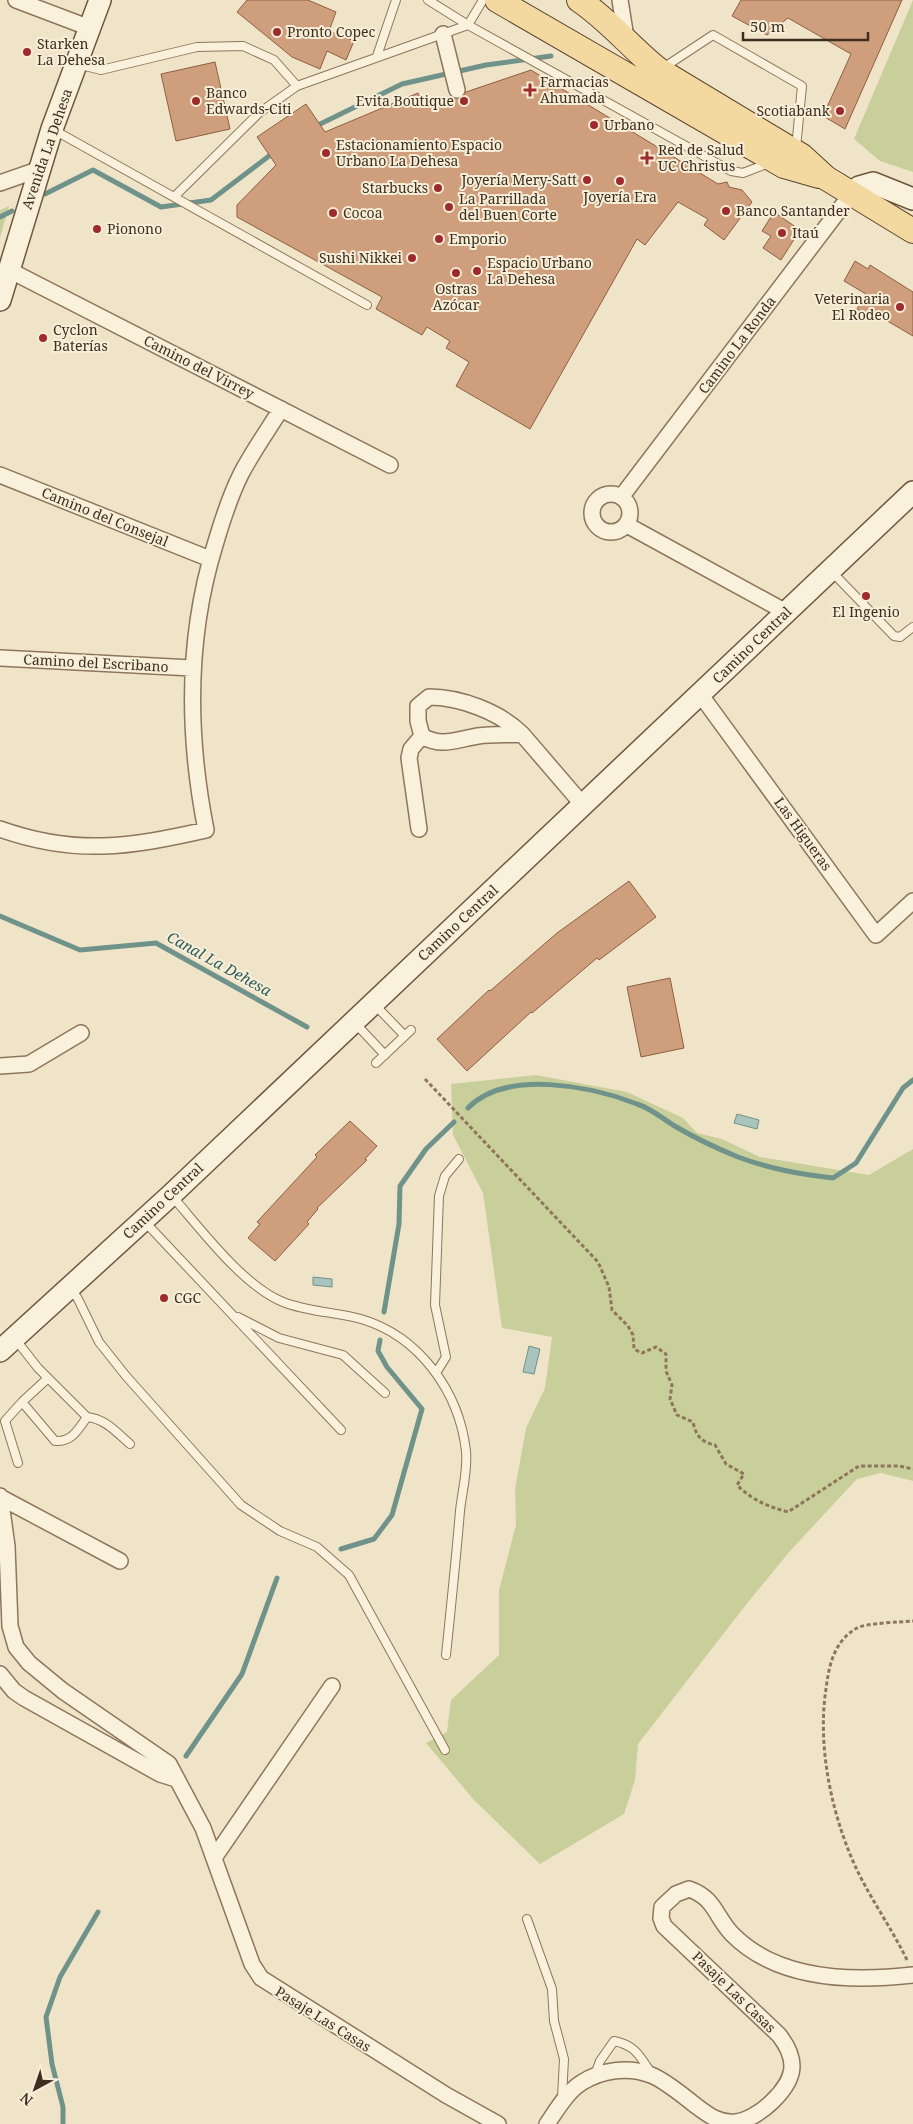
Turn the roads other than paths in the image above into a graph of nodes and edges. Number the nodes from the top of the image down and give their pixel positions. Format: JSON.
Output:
{"nodes":[{"id":1,"x":16,"y":0,"type":"edge"},
{"id":2,"x":100,"y":0,"type":"edge"},
{"id":3,"x":396,"y":0,"type":"edge"},
{"id":4,"x":428,"y":0,"type":"edge"},
{"id":5,"x":483,"y":0,"type":"edge"},
{"id":6,"x":497,"y":0,"type":"edge"},
{"id":7,"x":580,"y":0,"type":"edge"},
{"id":8,"x":620,"y":0,"type":"edge"},
{"id":9,"x":468,"y":25,"type":"junction"},
{"id":10,"x":90,"y":28,"type":"junction"},
{"id":11,"x":443,"y":34,"type":"junction"},
{"id":12,"x":626,"y":38,"type":"junction"},
{"id":13,"x":377,"y":56,"type":"junction"},
{"id":14,"x":77,"y":64,"type":"junction"},
{"id":15,"x":659,"y":70,"type":"junction"},
{"id":16,"x":454,"y":78,"type":"dead end"},
{"id":17,"x":297,"y":86,"type":"junction"},
{"id":18,"x":52,"y":129,"type":"junction"},
{"id":19,"x":785,"y":156,"type":"junction"},
{"id":20,"x":40,"y":169,"type":"junction"},
{"id":21,"x":1,"y":181,"type":"edge"},
{"id":22,"x":852,"y":193,"type":"junction"},
{"id":23,"x":175,"y":198,"type":"junction"},
{"id":24,"x":913,"y":199,"type":"edge"},
{"id":25,"x":913,"y":231,"type":"edge"},
{"id":26,"x":9,"y":270,"type":"junction"},
{"id":27,"x":0,"y":300,"type":"edge"},
{"id":28,"x":367,"y":305,"type":"dead end"},
{"id":29,"x":281,"y":409,"type":"junction"},
{"id":30,"x":390,"y":465,"type":"dead end"},
{"id":31,"x":0,"y":475,"type":"edge"},
{"id":32,"x":913,"y":492,"type":"edge"},
{"id":33,"x":622,"y":496,"type":"junction"},
{"id":34,"x":627,"y":525,"type":"junction"},
{"id":35,"x":210,"y":559,"type":"junction"},
{"id":36,"x":830,"y":570,"type":"junction"},
{"id":37,"x":786,"y":612,"type":"junction"},
{"id":38,"x":913,"y":627,"type":"edge"},
{"id":39,"x":0,"y":658,"type":"edge"},
{"id":40,"x":192,"y":668,"type":"junction"},
{"id":41,"x":700,"y":694,"type":"junction"},
{"id":42,"x":522,"y":734,"type":"junction"},
{"id":43,"x":422,"y":736,"type":"junction"},
{"id":44,"x":583,"y":804,"type":"junction"},
{"id":45,"x":0,"y":829,"type":"edge"},
{"id":46,"x":419,"y":829,"type":"dead end"},
{"id":47,"x":913,"y":901,"type":"edge"},
{"id":48,"x":374,"y":1003,"type":"junction"},
{"id":49,"x":354,"y":1022,"type":"junction"},
{"id":50,"x":81,"y":1033,"type":"dead end"},
{"id":51,"x":385,"y":1054,"type":"junction"},
{"id":52,"x":376,"y":1063,"type":"dead end"},
{"id":53,"x":0,"y":1066,"type":"edge"},
{"id":54,"x":459,"y":1159,"type":"dead end"},
{"id":55,"x":171,"y":1194,"type":"junction"},
{"id":56,"x":143,"y":1220,"type":"junction"},
{"id":57,"x":70,"y":1287,"type":"junction"},
{"id":58,"x":232,"y":1313,"type":"junction"},
{"id":59,"x":7,"y":1345,"type":"edge"},
{"id":60,"x":436,"y":1373,"type":"junction"},
{"id":61,"x":48,"y":1378,"type":"junction"},
{"id":62,"x":385,"y":1393,"type":"dead end"},
{"id":63,"x":22,"y":1402,"type":"junction"},
{"id":64,"x":87,"y":1417,"type":"junction"},
{"id":65,"x":341,"y":1430,"type":"dead end"},
{"id":66,"x":130,"y":1444,"type":"dead end"},
{"id":67,"x":18,"y":1463,"type":"dead end"},
{"id":68,"x":0,"y":1497,"type":"edge"},
{"id":69,"x":120,"y":1561,"type":"dead end"},
{"id":70,"x":446,"y":1655,"type":"dead end"},
{"id":71,"x":0,"y":1674,"type":"edge"},
{"id":72,"x":332,"y":1686,"type":"dead end"},
{"id":73,"x":445,"y":1750,"type":"dead end"},
{"id":74,"x":176,"y":1779,"type":"junction"},
{"id":75,"x":214,"y":1858,"type":"junction"},
{"id":76,"x":527,"y":1919,"type":"dead end"},
{"id":77,"x":912,"y":1971,"type":"edge"},
{"id":78,"x":652,"y":2075,"type":"junction"},
{"id":79,"x":594,"y":2078,"type":"junction"},
{"id":80,"x":560,"y":2106,"type":"junction"},
{"id":81,"x":498,"y":2124,"type":"edge"},
{"id":82,"x":547,"y":2124,"type":"edge"}],
"edges":[{"from":1,"to":10,"type":"street"},
{"from":2,"to":10,"type":"main road","name":"Avenida La Dehesa"},
{"from":3,"to":13,"type":"lane"},
{"from":4,"to":9,"type":"lane"},
{"from":5,"to":9,"type":"lane"},
{"from":6,"to":19,"type":"main road"},
{"from":7,"to":12,"type":"main road"},
{"from":8,"to":12,"type":"street"},
{"from":9,"to":11,"type":"lane"},
{"from":9,"to":19,"type":"lane"},
{"from":10,"to":14,"type":"main road","name":"Avenida La Dehesa"},
{"from":11,"to":13,"type":"lane"},
{"from":11,"to":16,"type":"street"},
{"from":12,"to":15,"type":"main road"},
{"from":13,"to":17,"type":"lane"},
{"from":14,"to":17,"type":"lane"},
{"from":14,"to":18,"type":"main road","name":"Avenida La Dehesa"},
{"from":15,"to":19,"type":"main road"},
{"from":15,"to":19,"type":"lane"},
{"from":17,"to":23,"type":"lane"},
{"from":18,"to":20,"type":"main road","name":"Avenida La Dehesa"},
{"from":18,"to":23,"type":"lane"},
{"from":19,"to":22,"type":"main road"},
{"from":20,"to":21,"type":"street"},
{"from":20,"to":26,"type":"main road","name":"Avenida La Dehesa"},
{"from":22,"to":24,"type":"main road"},
{"from":22,"to":25,"type":"main road"},
{"from":22,"to":33,"type":"street","name":"Camino La Ronda"},
{"from":23,"to":28,"type":"lane"},
{"from":26,"to":27,"type":"main road","name":"Avenida La Dehesa"},
{"from":26,"to":29,"type":"street","name":"Camino del Virrey"},
{"from":29,"to":30,"type":"street","name":"Camino del Virrey"},
{"from":29,"to":35,"type":"street"},
{"from":31,"to":35,"type":"street","name":"Camino del Consejal"},
{"from":32,"to":36,"type":"main road","name":"Camino Central"},
{"from":33,"to":34,"type":"street"},
{"from":33,"to":34,"type":"street"},
{"from":34,"to":37,"type":"street"},
{"from":35,"to":40,"type":"street"},
{"from":36,"to":37,"type":"main road","name":"Camino Central"},
{"from":36,"to":38,"type":"lane"},
{"from":37,"to":41,"type":"main road","name":"Camino Central"},
{"from":39,"to":40,"type":"street","name":"Camino del Escribano"},
{"from":40,"to":45,"type":"street"},
{"from":41,"to":44,"type":"main road","name":"Camino Central"},
{"from":41,"to":47,"type":"street","name":"Las Higueras"},
{"from":42,"to":43,"type":"street"},
{"from":42,"to":43,"type":"street"},
{"from":42,"to":44,"type":"street"},
{"from":43,"to":46,"type":"street"},
{"from":44,"to":48,"type":"main road","name":"Camino Central"},
{"from":48,"to":49,"type":"main road","name":"Camino Central"},
{"from":48,"to":51,"type":"lane"},
{"from":49,"to":51,"type":"lane"},
{"from":49,"to":55,"type":"main road","name":"Camino Central"},
{"from":50,"to":53,"type":"street"},
{"from":51,"to":52,"type":"lane"},
{"from":54,"to":60,"type":"lane"},
{"from":55,"to":56,"type":"main road","name":"Camino Central"},
{"from":55,"to":60,"type":"lane"},
{"from":56,"to":57,"type":"main road","name":"Camino Central"},
{"from":56,"to":58,"type":"lane"},
{"from":57,"to":59,"type":"main road","name":"Camino Central"},
{"from":57,"to":73,"type":"lane"},
{"from":58,"to":62,"type":"lane"},
{"from":58,"to":65,"type":"lane"},
{"from":59,"to":61,"type":"lane"},
{"from":60,"to":70,"type":"lane"},
{"from":61,"to":63,"type":"lane"},
{"from":61,"to":64,"type":"lane"},
{"from":63,"to":64,"type":"lane"},
{"from":63,"to":67,"type":"lane"},
{"from":64,"to":66,"type":"lane"},
{"from":68,"to":69,"type":"street","name":"Pasaje Las Casas"},
{"from":68,"to":74,"type":"street","name":"Pasaje Las Casas"},
{"from":71,"to":74,"type":"street"},
{"from":72,"to":75,"type":"street"},
{"from":74,"to":75,"type":"street","name":"Pasaje Las Casas"},
{"from":75,"to":81,"type":"street","name":"Pasaje Las Casas"},
{"from":76,"to":80,"type":"lane"},
{"from":77,"to":78,"type":"street","name":"Pasaje Las Casas"},
{"from":78,"to":79,"type":"street","name":"Pasaje Las Casas"},
{"from":78,"to":79,"type":"lane"},
{"from":79,"to":80,"type":"street","name":"Pasaje Las Casas"},
{"from":80,"to":82,"type":"street","name":"Pasaje Las Casas"}]}
